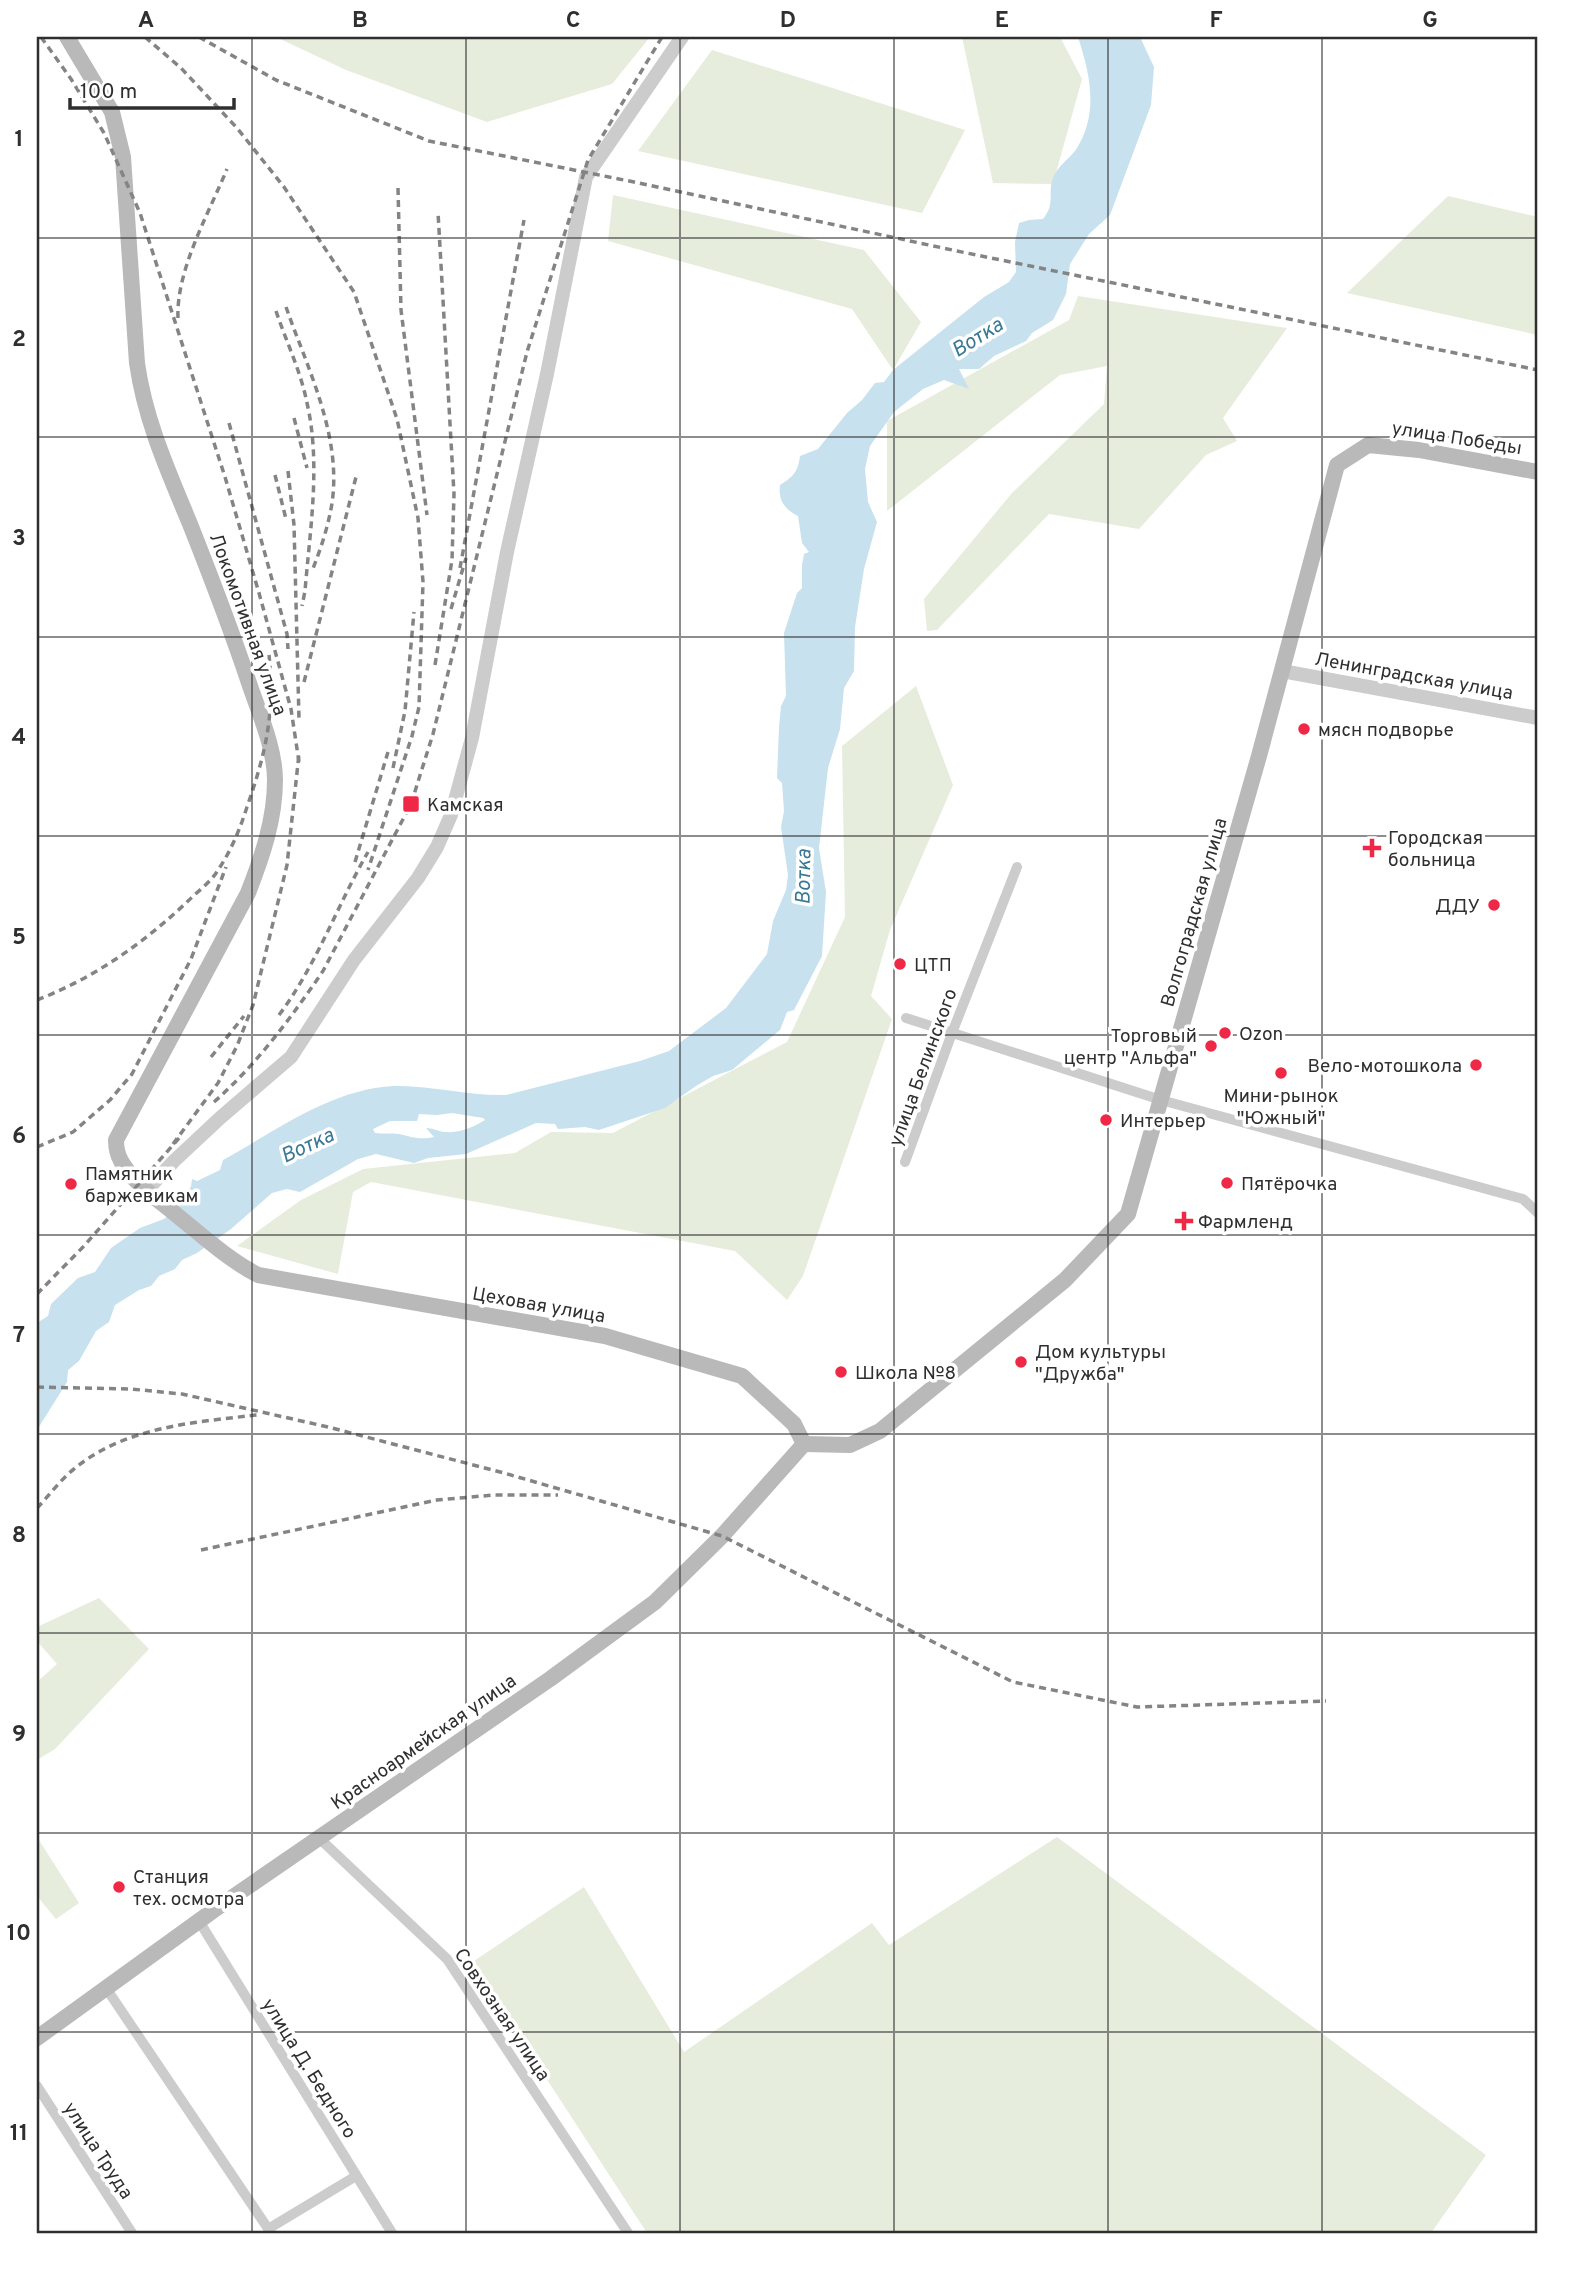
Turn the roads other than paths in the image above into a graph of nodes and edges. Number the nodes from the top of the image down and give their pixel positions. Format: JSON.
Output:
{"nodes":[{"id":1,"x":67,"y":37,"type":"edge"},
{"id":2,"x":682,"y":37,"type":"edge"},
{"id":3,"x":1368,"y":445,"type":"joint"},
{"id":4,"x":1538,"y":472,"type":"edge"},
{"id":5,"x":1282,"y":671,"type":"junction"},
{"id":6,"x":1538,"y":718,"type":"edge"},
{"id":7,"x":1017,"y":867,"type":"dead end"},
{"id":8,"x":906,"y":1018,"type":"dead end"},
{"id":9,"x":952,"y":1033,"type":"junction"},
{"id":10,"x":1161,"y":1100,"type":"junction"},
{"id":11,"x":905,"y":1161,"type":"dead end"},
{"id":12,"x":151,"y":1194,"type":"junction"},
{"id":13,"x":1538,"y":1213,"type":"edge"},
{"id":14,"x":235,"y":1263,"type":"joint"},
{"id":15,"x":804,"y":1444,"type":"junction"},
{"id":16,"x":319,"y":1838,"type":"junction"},
{"id":17,"x":199,"y":1921,"type":"junction"},
{"id":18,"x":106,"y":1988,"type":"junction"},
{"id":19,"x":37,"y":2038,"type":"edge"},
{"id":20,"x":37,"y":2086,"type":"edge"},
{"id":21,"x":356,"y":2176,"type":"junction"},
{"id":22,"x":270,"y":2231,"type":"edge"},
{"id":23,"x":132,"y":2233,"type":"edge"},
{"id":24,"x":392,"y":2233,"type":"edge"},
{"id":25,"x":628,"y":2233,"type":"edge"}],
"edges":[{"from":1,"to":12,"type":"main road","name":"Локомотивная улица"},
{"from":2,"to":12,"type":"street"},
{"from":3,"to":4,"type":"main road","name":"улица Победы"},
{"from":3,"to":5,"type":"main road","name":"Волгоградская улица"},
{"from":5,"to":6,"type":"street","name":"Ленинградская улица"},
{"from":5,"to":10,"type":"main road","name":"Волгоградская улица"},
{"from":7,"to":9,"type":"street","name":"улица Белинского"},
{"from":8,"to":9,"type":"street"},
{"from":9,"to":10,"type":"street"},
{"from":9,"to":11,"type":"street","name":"улица Белинского"},
{"from":10,"to":13,"type":"street"},
{"from":10,"to":15,"type":"main road","name":"Волгоградская улица"},
{"from":12,"to":14,"type":"main road","name":"Локомотивная улица"},
{"from":14,"to":15,"type":"main road","name":"Цеховая улица"},
{"from":15,"to":16,"type":"main road","name":"Красноармейская улица"},
{"from":16,"to":17,"type":"main road","name":"Красноармейская улица"},
{"from":16,"to":25,"type":"street","name":"Совхозная улица"},
{"from":17,"to":18,"type":"main road","name":"Красноармейская улица"},
{"from":17,"to":21,"type":"street","name":"улица Д. Бедного"},
{"from":18,"to":19,"type":"main road","name":"Красноармейская улица"},
{"from":18,"to":22,"type":"street"},
{"from":20,"to":23,"type":"street","name":"улица Труда"},
{"from":21,"to":22,"type":"street"},
{"from":21,"to":24,"type":"street","name":"улица Д. Бедного"}]}
